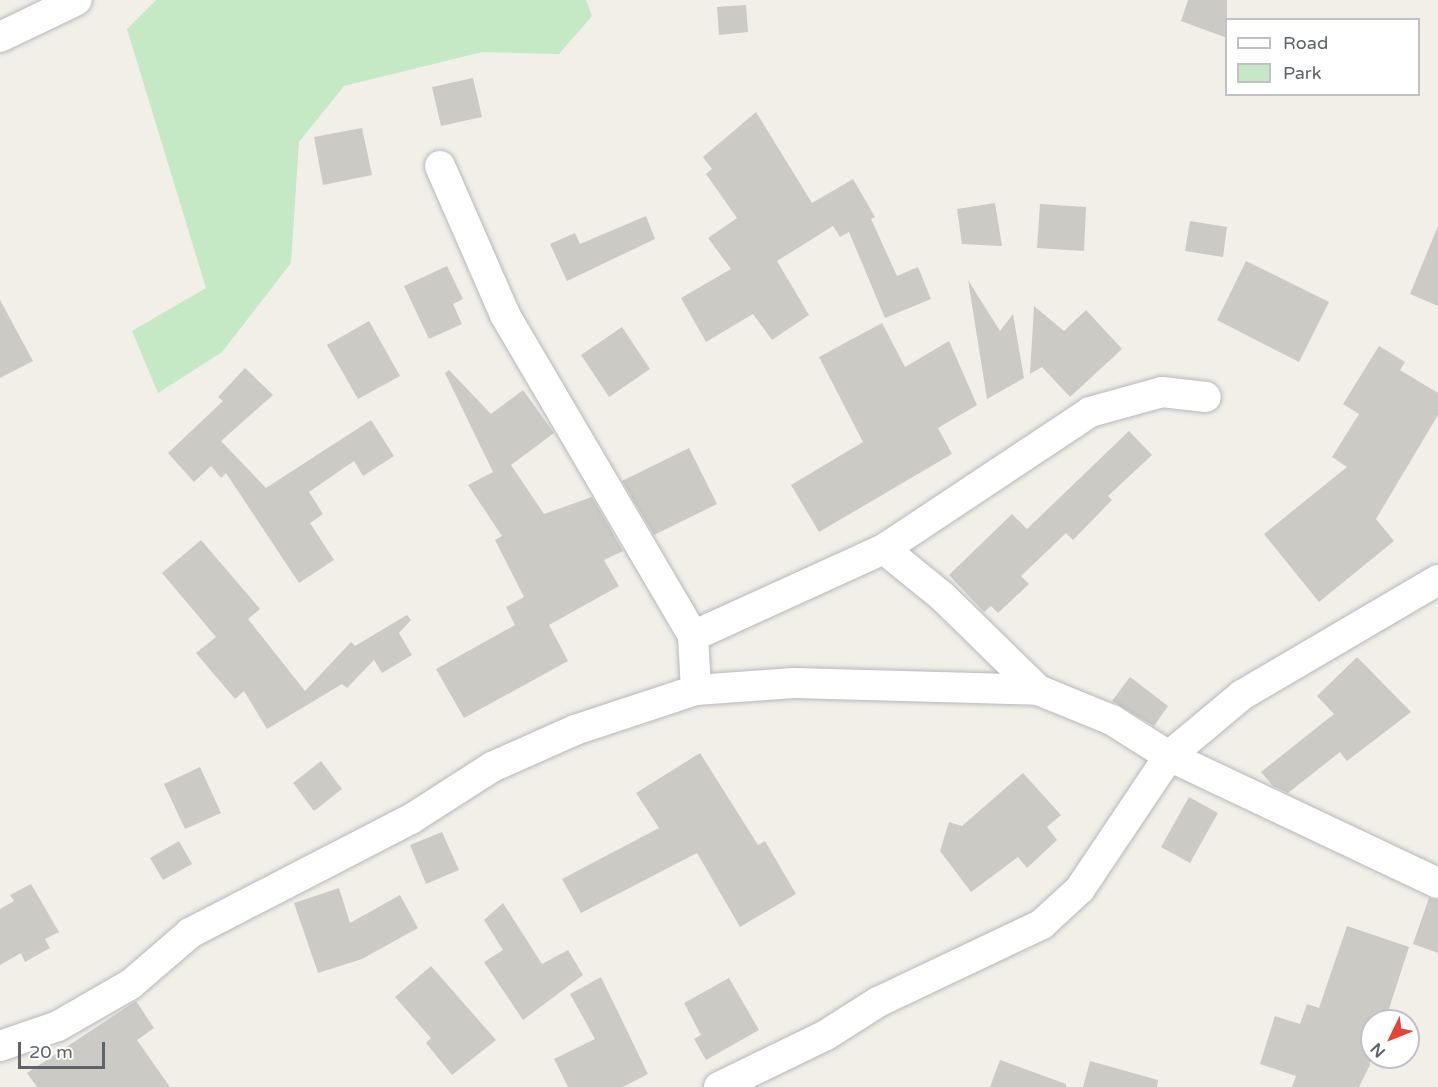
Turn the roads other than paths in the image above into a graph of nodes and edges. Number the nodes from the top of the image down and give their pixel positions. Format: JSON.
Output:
{"nodes":[{"id":1,"x":77,"y":0,"type":"edge"},
{"id":2,"x":0,"y":37,"type":"edge"},
{"id":3,"x":440,"y":166,"type":"dead end"},
{"id":4,"x":1206,"y":397,"type":"dead end"},
{"id":5,"x":884,"y":549,"type":"junction"},
{"id":6,"x":1438,"y":580,"type":"edge"},
{"id":7,"x":693,"y":636,"type":"junction"},
{"id":8,"x":696,"y":690,"type":"junction"},
{"id":9,"x":1038,"y":690,"type":"junction"},
{"id":10,"x":1169,"y":756,"type":"junction"},
{"id":11,"x":1438,"y":883,"type":"edge"},
{"id":12,"x":0,"y":1046,"type":"edge"},
{"id":13,"x":719,"y":1087,"type":"edge"}],
"edges":[{"from":1,"to":2,"type":"street"},
{"from":3,"to":7,"type":"street"},
{"from":4,"to":5,"type":"street"},
{"from":5,"to":7,"type":"street"},
{"from":5,"to":9,"type":"street"},
{"from":6,"to":10,"type":"street"},
{"from":7,"to":8,"type":"street"},
{"from":8,"to":9,"type":"street"},
{"from":8,"to":12,"type":"street"},
{"from":9,"to":10,"type":"street"},
{"from":10,"to":11,"type":"street"},
{"from":10,"to":13,"type":"street"}]}
